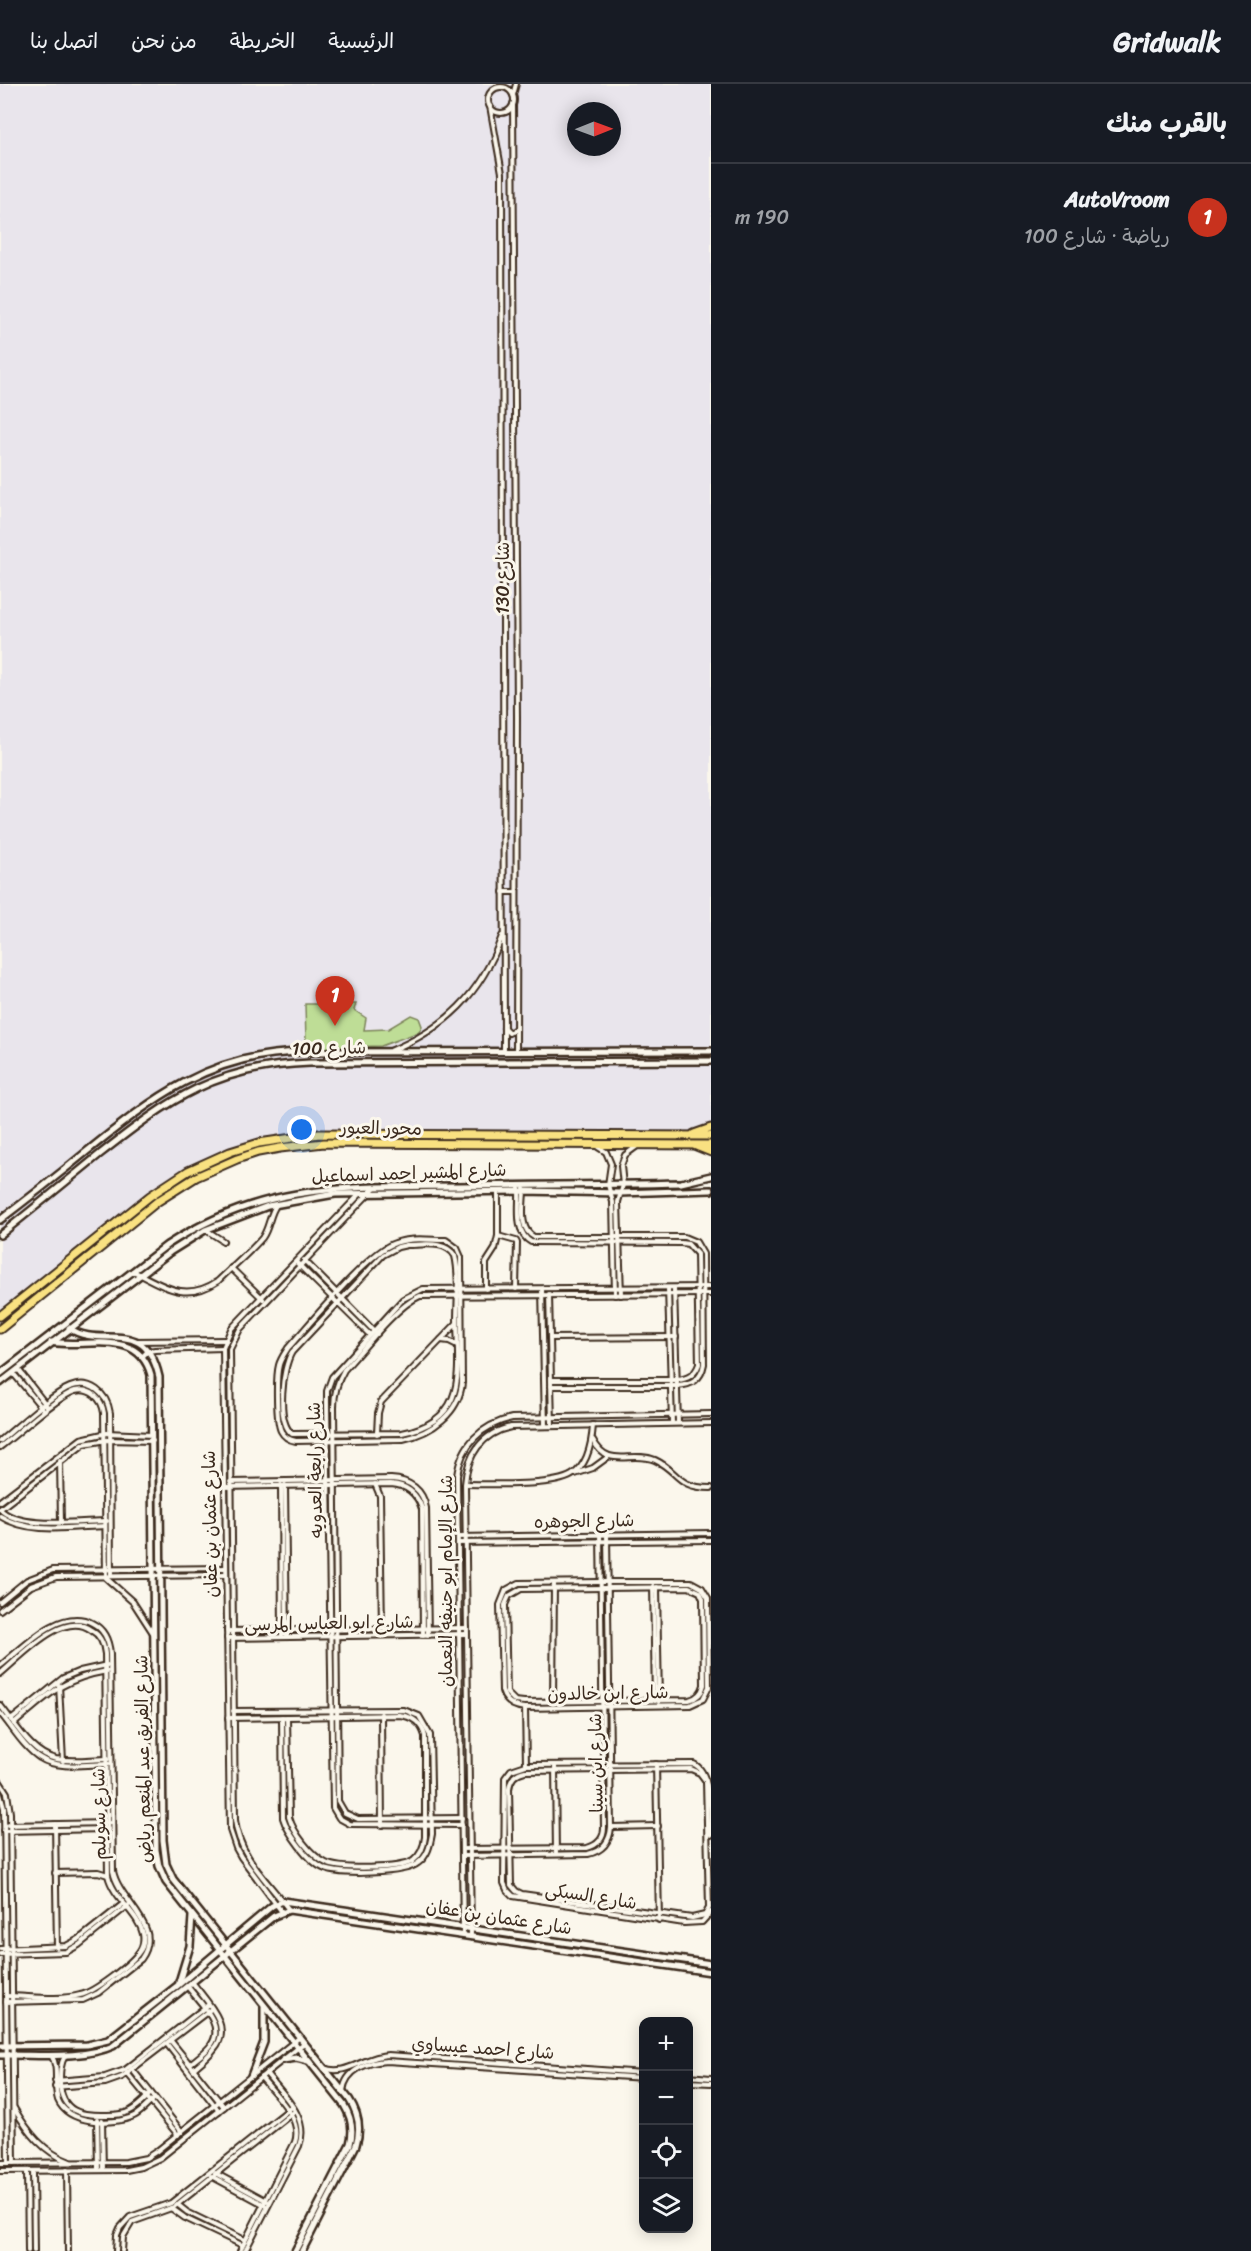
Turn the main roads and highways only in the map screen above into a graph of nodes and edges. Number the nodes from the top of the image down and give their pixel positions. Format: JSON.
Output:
{"nodes":[{"id":1,"x":711,"y":1128,"type":"edge"},
{"id":2,"x":690,"y":1136,"type":"junction"},
{"id":3,"x":711,"y":1136,"type":"edge"},
{"id":4,"x":694,"y":1145,"type":"junction"},
{"id":5,"x":711,"y":1145,"type":"edge"},
{"id":6,"x":711,"y":1152,"type":"edge"},
{"id":7,"x":0,"y":1316,"type":"edge"},
{"id":8,"x":0,"y":1329,"type":"edge"}],
"edges":[{"from":1,"to":2,"type":"highway"},
{"from":2,"to":3,"type":"highway","name":"محور العبور"},
{"from":2,"to":7,"type":"highway","name":"محور العبور"},
{"from":4,"to":5,"type":"highway","name":"محور العبور"},
{"from":4,"to":6,"type":"highway"},
{"from":4,"to":8,"type":"highway","name":"محور العبور"}]}
